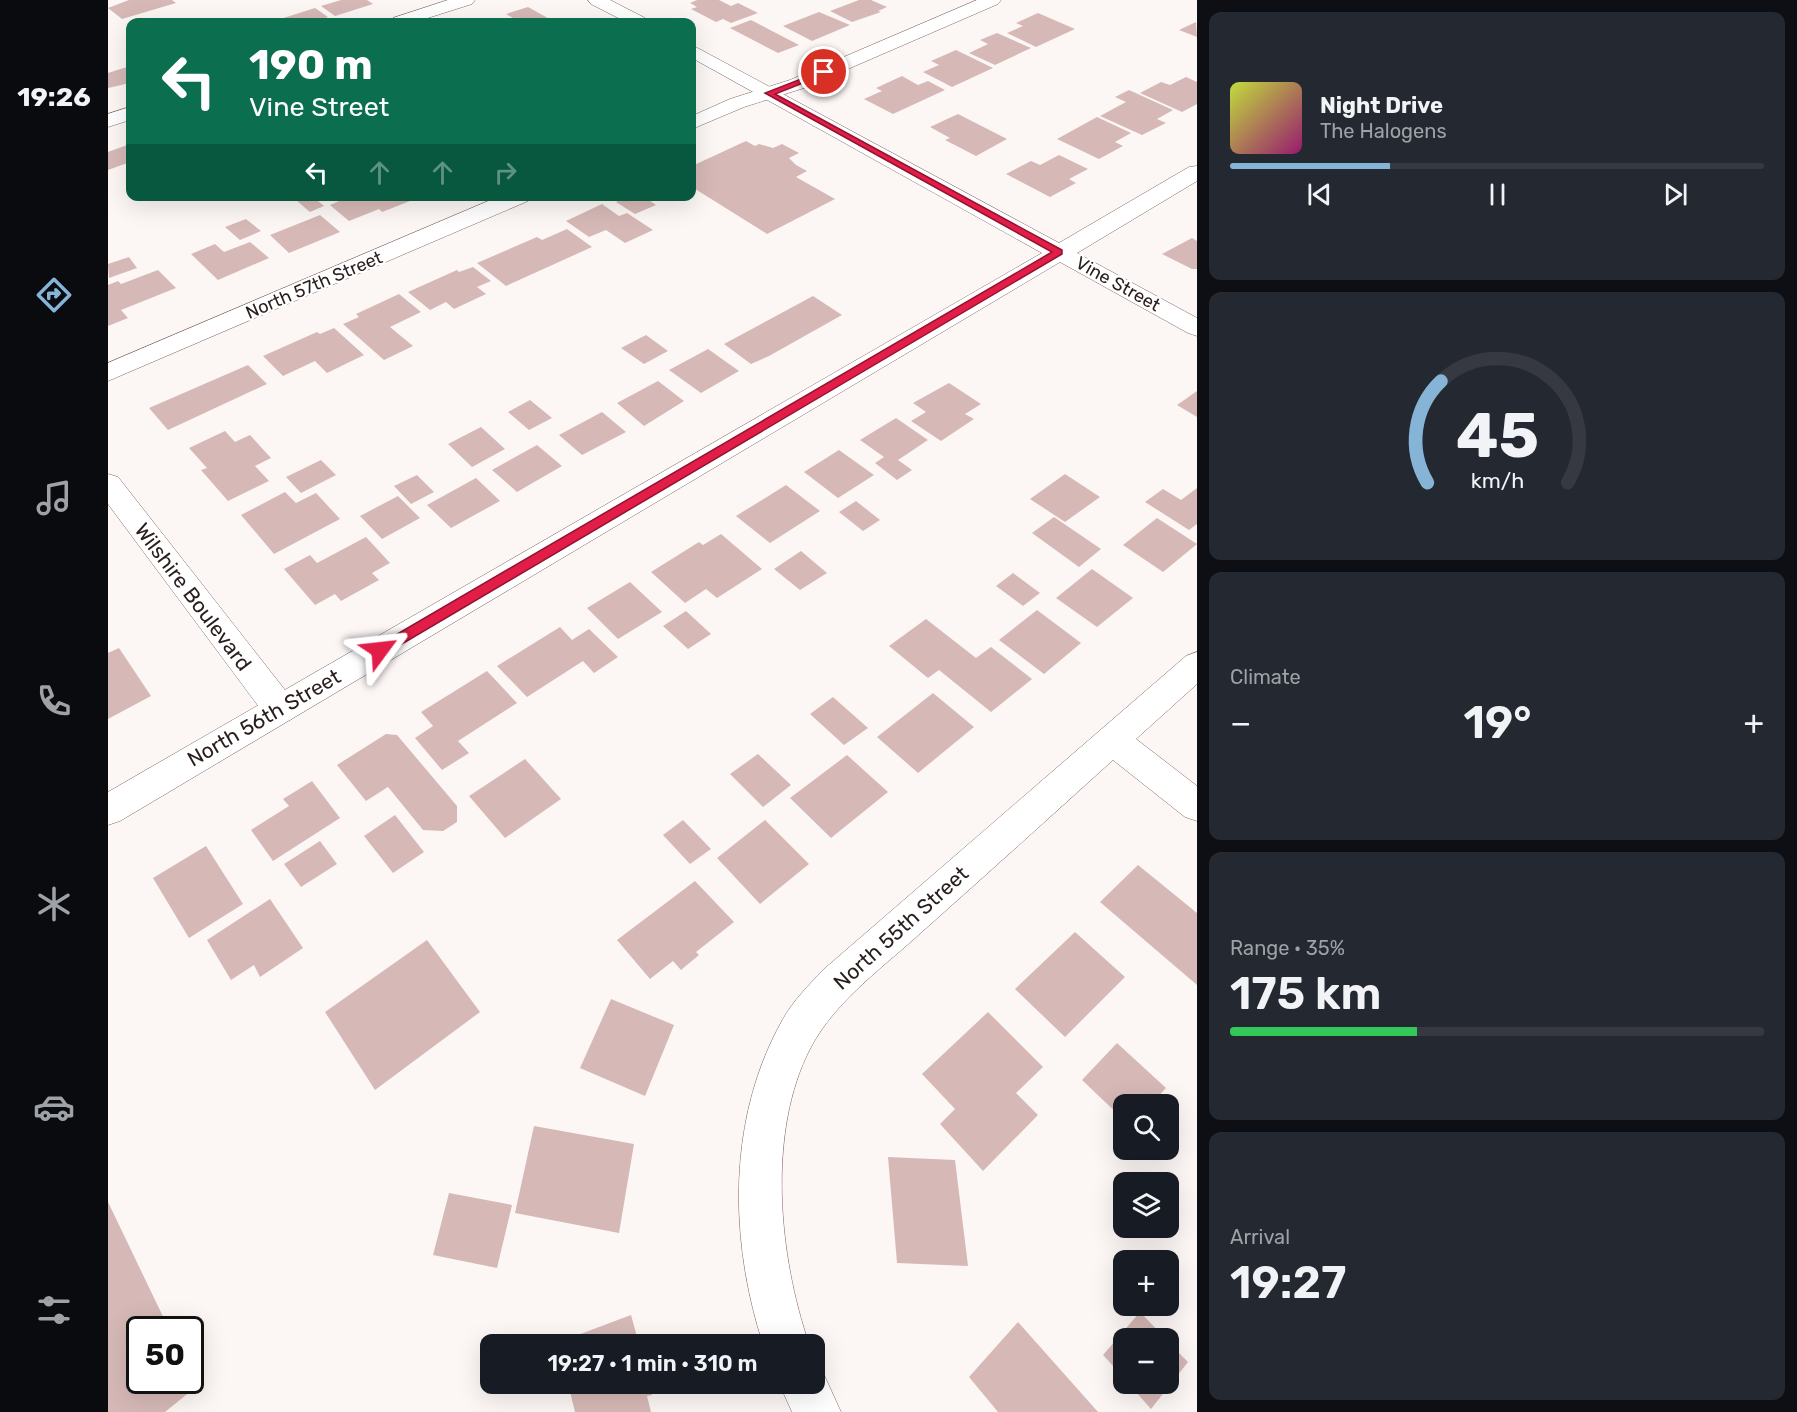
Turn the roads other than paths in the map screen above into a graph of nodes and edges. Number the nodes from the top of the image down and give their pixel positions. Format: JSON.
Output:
{"nodes":[{"id":1,"x":466,"y":0,"type":"edge"},
{"id":2,"x":597,"y":0,"type":"edge"},
{"id":3,"x":992,"y":0,"type":"edge"},
{"id":4,"x":411,"y":18,"type":"edge"},
{"id":5,"x":631,"y":18,"type":"edge"},
{"id":6,"x":696,"y":53,"type":"edge"},
{"id":7,"x":769,"y":93,"type":"junction"},
{"id":8,"x":126,"y":114,"type":"edge"},
{"id":9,"x":108,"y":121,"type":"edge"},
{"id":10,"x":696,"y":121,"type":"edge"},
{"id":11,"x":1197,"y":172,"type":"edge"},
{"id":12,"x":508,"y":201,"type":"edge"},
{"id":13,"x":1059,"y":252,"type":"junction"},
{"id":14,"x":1197,"y":327,"type":"edge"},
{"id":15,"x":108,"y":373,"type":"edge"},
{"id":16,"x":108,"y":484,"type":"edge"},
{"id":17,"x":1197,"y":665,"type":"edge"},
{"id":18,"x":280,"y":709,"type":"junction"},
{"id":19,"x":1112,"y":740,"type":"junction"},
{"id":20,"x":1197,"y":806,"type":"edge"},
{"id":21,"x":108,"y":810,"type":"edge"},
{"id":22,"x":783,"y":1334,"type":"edge"},
{"id":23,"x":808,"y":1394,"type":"edge"},
{"id":24,"x":817,"y":1412,"type":"edge"}],
"edges":[{"from":1,"to":4,"type":"street"},
{"from":2,"to":5,"type":"street"},
{"from":3,"to":7,"type":"street"},
{"from":6,"to":7,"type":"street","name":"Vine Street"},
{"from":7,"to":10,"type":"street"},
{"from":7,"to":13,"type":"street","name":"Vine Street"},
{"from":8,"to":9,"type":"street"},
{"from":11,"to":13,"type":"street","name":"North 56th Street"},
{"from":12,"to":15,"type":"street","name":"North 57th Street"},
{"from":13,"to":14,"type":"street","name":"Vine Street"},
{"from":13,"to":18,"type":"street","name":"North 56th Street"},
{"from":16,"to":18,"type":"street","name":"Wilshire Boulevard"},
{"from":17,"to":19,"type":"street","name":"North 55th Street"},
{"from":18,"to":21,"type":"street","name":"North 56th Street"},
{"from":19,"to":20,"type":"street"},
{"from":19,"to":22,"type":"street","name":"North 55th Street"},
{"from":23,"to":24,"type":"street"}]}
